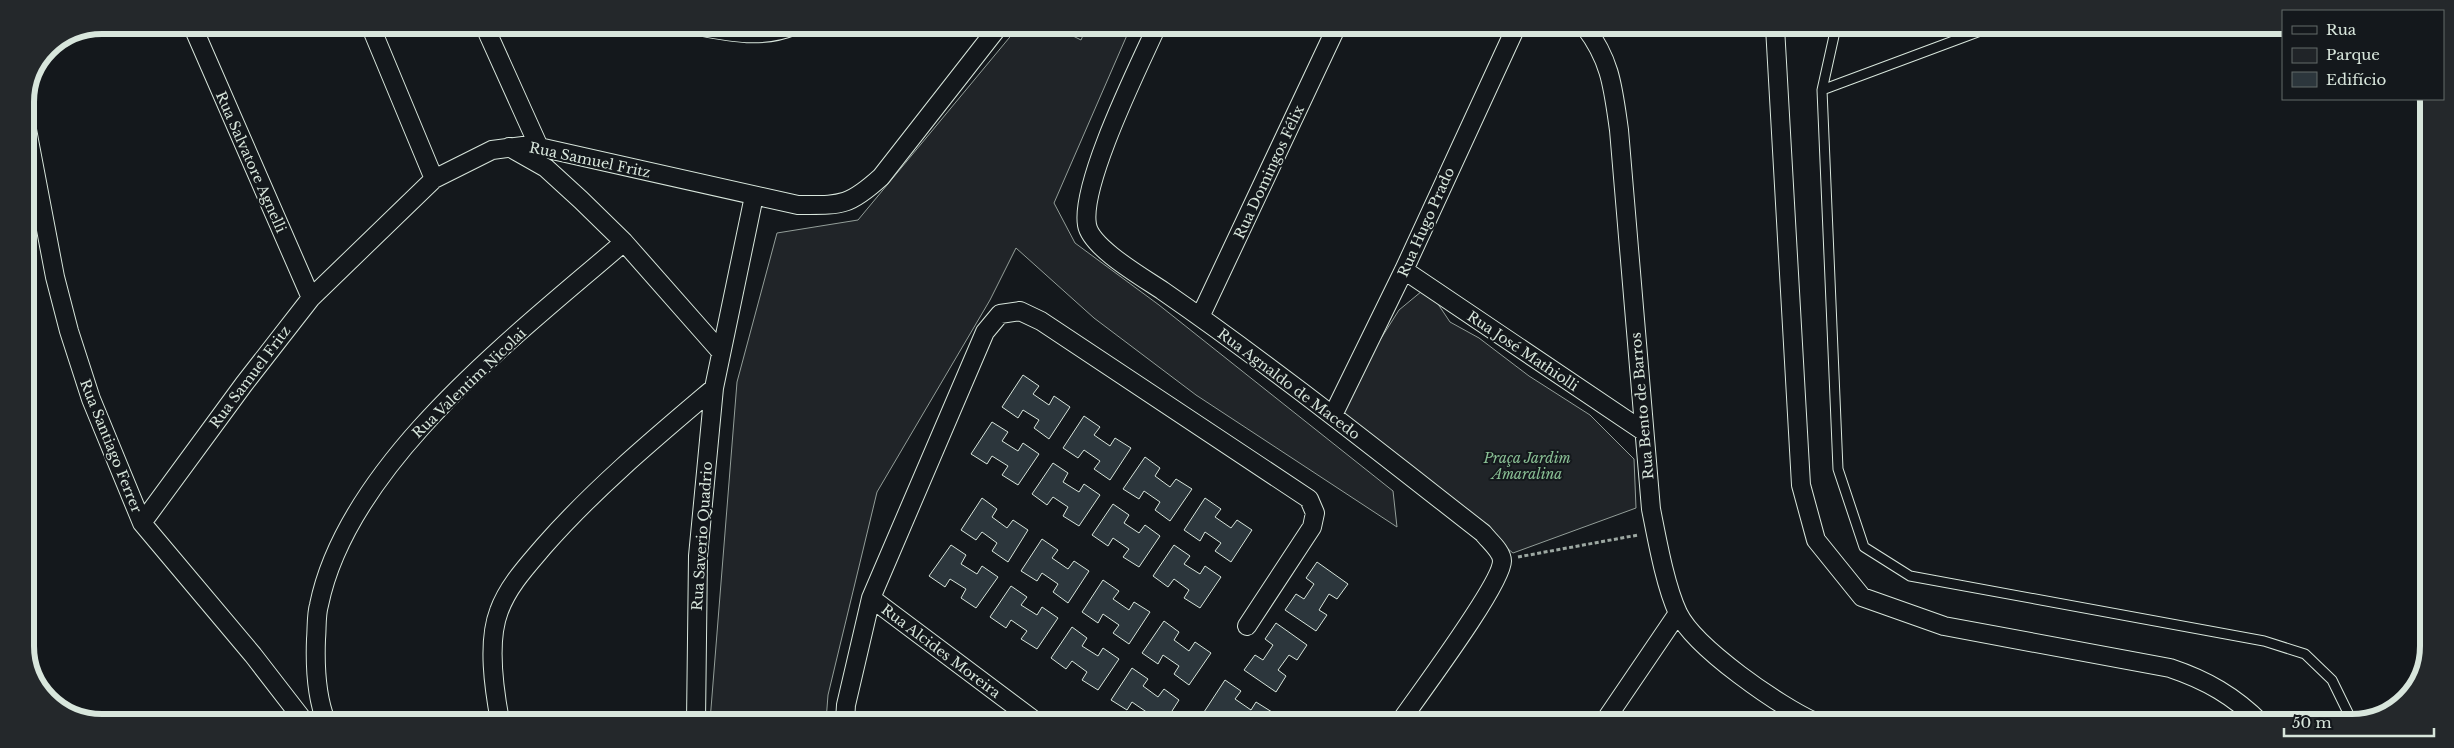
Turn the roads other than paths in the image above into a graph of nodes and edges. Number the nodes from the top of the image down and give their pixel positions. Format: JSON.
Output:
{"nodes":[{"id":1,"x":196,"y":34,"type":"edge"},
{"id":2,"x":374,"y":34,"type":"edge"},
{"id":3,"x":488,"y":34,"type":"edge"},
{"id":4,"x":993,"y":34,"type":"edge"},
{"id":5,"x":1153,"y":34,"type":"edge"},
{"id":6,"x":1333,"y":34,"type":"edge"},
{"id":7,"x":1513,"y":34,"type":"edge"},
{"id":8,"x":1590,"y":34,"type":"edge"},
{"id":9,"x":1775,"y":34,"type":"edge"},
{"id":10,"x":1834,"y":34,"type":"edge"},
{"id":11,"x":1972,"y":34,"type":"edge"},
{"id":12,"x":1822,"y":90,"type":"junction"},
{"id":13,"x":509,"y":147,"type":"junction"},
{"id":14,"x":539,"y":147,"type":"junction"},
{"id":15,"x":34,"y":166,"type":"edge"},
{"id":16,"x":434,"y":179,"type":"junction"},
{"id":17,"x":754,"y":196,"type":"junction"},
{"id":18,"x":624,"y":242,"type":"junction"},
{"id":19,"x":1404,"y":270,"type":"junction"},
{"id":20,"x":311,"y":298,"type":"junction"},
{"id":21,"x":1200,"y":317,"type":"junction"},
{"id":22,"x":722,"y":352,"type":"junction"},
{"id":23,"x":714,"y":388,"type":"junction"},
{"id":24,"x":1332,"y":415,"type":"junction"},
{"id":25,"x":1643,"y":431,"type":"junction"},
{"id":26,"x":142,"y":523,"type":"junction"},
{"id":27,"x":871,"y":598,"type":"junction"},
{"id":28,"x":1678,"y":613,"type":"junction"},
{"id":29,"x":1247,"y":626,"type":"dead end"},
{"id":30,"x":299,"y":714,"type":"edge"},
{"id":31,"x":324,"y":714,"type":"edge"},
{"id":32,"x":499,"y":714,"type":"edge"},
{"id":33,"x":696,"y":714,"type":"edge"},
{"id":34,"x":845,"y":714,"type":"edge"},
{"id":35,"x":1026,"y":714,"type":"edge"},
{"id":36,"x":1406,"y":714,"type":"edge"},
{"id":37,"x":1609,"y":714,"type":"edge"},
{"id":38,"x":1794,"y":714,"type":"edge"},
{"id":39,"x":2252,"y":714,"type":"edge"},
{"id":40,"x":2349,"y":714,"type":"edge"}],
"edges":[{"from":1,"to":20,"type":"street","name":"Rua Salvatore Agnelli"},
{"from":2,"to":16,"type":"street"},
{"from":3,"to":14,"type":"street"},
{"from":4,"to":17,"type":"street","name":"Rua Samuel Fritz"},
{"from":5,"to":21,"type":"street","name":"Rua Agnaldo de Macedo"},
{"from":6,"to":21,"type":"street","name":"Rua Domingos Félix"},
{"from":7,"to":19,"type":"street","name":"Rua Hugo Prado"},
{"from":8,"to":25,"type":"street","name":"Rua Bento de Barros"},
{"from":9,"to":39,"type":"street"},
{"from":10,"to":12,"type":"lane"},
{"from":11,"to":12,"type":"lane"},
{"from":12,"to":40,"type":"lane"},
{"from":13,"to":14,"type":"street","name":"Rua Samuel Fritz"},
{"from":13,"to":16,"type":"street","name":"Rua Samuel Fritz"},
{"from":13,"to":18,"type":"street"},
{"from":14,"to":17,"type":"street","name":"Rua Samuel Fritz"},
{"from":15,"to":26,"type":"street","name":"Rua Santiago Ferrer"},
{"from":16,"to":20,"type":"street","name":"Rua Samuel Fritz"},
{"from":17,"to":22,"type":"street","name":"Rua Saverio Quadrio"},
{"from":18,"to":22,"type":"street"},
{"from":18,"to":31,"type":"street","name":"Rua Valentim Nicolai"},
{"from":19,"to":24,"type":"street","name":"Rua Hugo Prado"},
{"from":19,"to":25,"type":"street","name":"Rua José Mathiolli"},
{"from":20,"to":26,"type":"street","name":"Rua Samuel Fritz"},
{"from":21,"to":24,"type":"street","name":"Rua Agnaldo de Macedo"},
{"from":22,"to":23,"type":"street","name":"Rua Saverio Quadrio"},
{"from":23,"to":32,"type":"street"},
{"from":23,"to":33,"type":"street","name":"Rua Saverio Quadrio"},
{"from":24,"to":36,"type":"street","name":"Rua Agnaldo de Macedo"},
{"from":25,"to":28,"type":"street","name":"Rua Bento de Barros"},
{"from":26,"to":30,"type":"street","name":"Rua Santiago Ferrer"},
{"from":27,"to":29,"type":"street"},
{"from":27,"to":34,"type":"street"},
{"from":27,"to":35,"type":"street","name":"Rua Alcides Moreira"},
{"from":28,"to":37,"type":"street"},
{"from":28,"to":38,"type":"street","name":"Rua Bento de Barros"}]}
